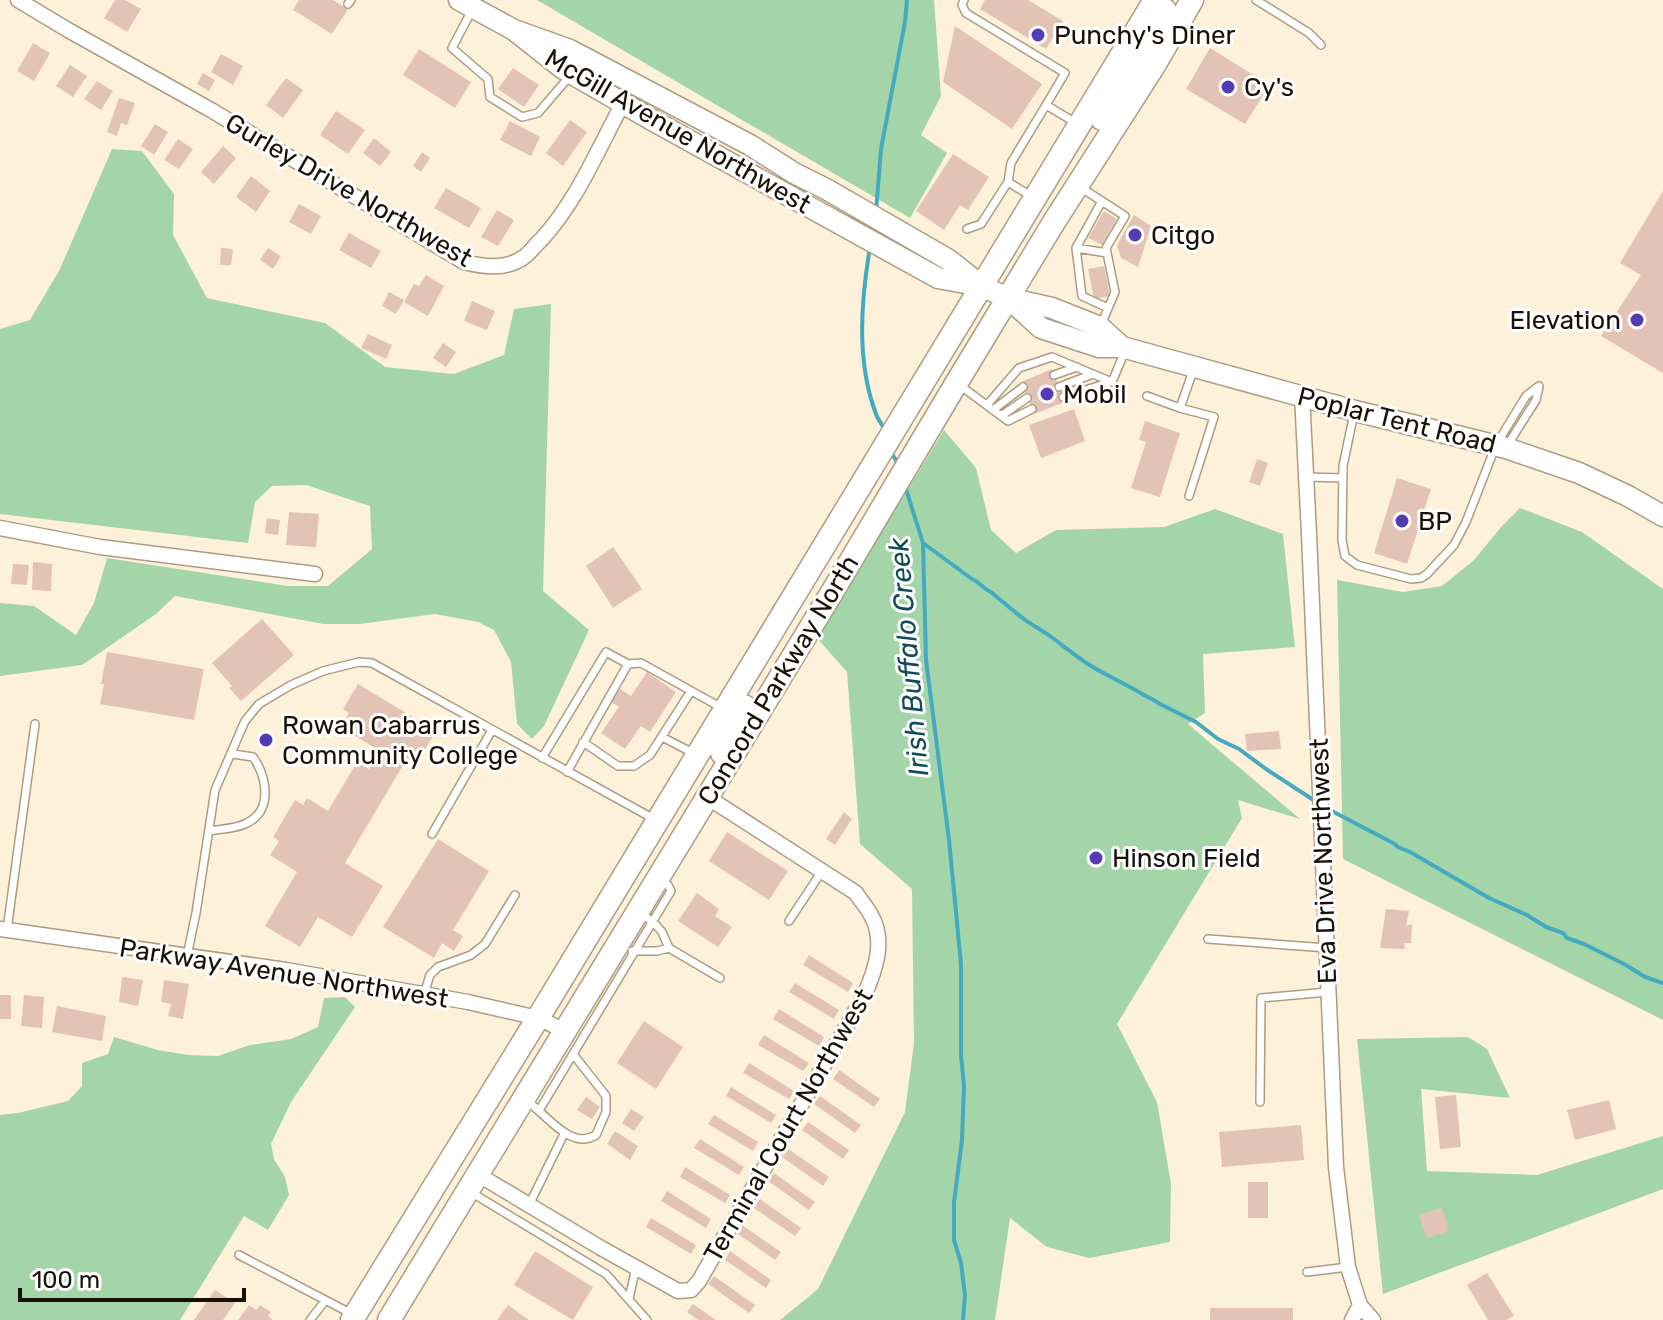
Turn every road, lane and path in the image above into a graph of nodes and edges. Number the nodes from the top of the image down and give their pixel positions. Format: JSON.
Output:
{"nodes":[{"id":1,"x":18,"y":0,"type":"edge"},
{"id":2,"x":964,"y":0,"type":"edge"},
{"id":3,"x":1155,"y":0,"type":"edge"},
{"id":4,"x":1169,"y":0,"type":"edge"},
{"id":5,"x":1192,"y":0,"type":"edge"},
{"id":6,"x":1256,"y":0,"type":"edge"},
{"id":7,"x":466,"y":4,"type":"edge"},
{"id":8,"x":514,"y":30,"type":"junction"},
{"id":9,"x":1321,"y":45,"type":"dead end"},
{"id":10,"x":571,"y":73,"type":"junction"},
{"id":11,"x":623,"y":103,"type":"junction"},
{"id":12,"x":1046,"y":105,"type":"junction"},
{"id":13,"x":652,"y":120,"type":"junction"},
{"id":14,"x":1079,"y":125,"type":"junction"},
{"id":15,"x":794,"y":173,"type":"junction"},
{"id":16,"x":1008,"y":182,"type":"junction"},
{"id":17,"x":1079,"y":183,"type":"junction"},
{"id":18,"x":1035,"y":198,"type":"junction"},
{"id":19,"x":1102,"y":201,"type":"junction"},
{"id":20,"x":967,"y":229,"type":"dead end"},
{"id":21,"x":1076,"y":248,"type":"junction"},
{"id":22,"x":1107,"y":253,"type":"junction"},
{"id":23,"x":981,"y":286,"type":"junction"},
{"id":24,"x":1008,"y":298,"type":"junction"},
{"id":25,"x":1104,"y":318,"type":"junction"},
{"id":26,"x":1124,"y":347,"type":"junction"},
{"id":27,"x":1194,"y":366,"type":"junction"},
{"id":28,"x":1077,"y":367,"type":"junction"},
{"id":29,"x":1093,"y":374,"type":"junction"},
{"id":30,"x":1054,"y":375,"type":"dead end"},
{"id":31,"x":1112,"y":382,"type":"junction"},
{"id":32,"x":957,"y":383,"type":"junction"},
{"id":33,"x":1023,"y":387,"type":"dead end"},
{"id":34,"x":1059,"y":387,"type":"dead end"},
{"id":35,"x":1302,"y":395,"type":"junction"},
{"id":36,"x":1147,"y":396,"type":"dead end"},
{"id":37,"x":1063,"y":397,"type":"dead end"},
{"id":38,"x":1027,"y":398,"type":"dead end"},
{"id":39,"x":990,"y":408,"type":"junction"},
{"id":40,"x":1180,"y":408,"type":"junction"},
{"id":41,"x":1032,"y":409,"type":"dead end"},
{"id":42,"x":1355,"y":411,"type":"junction"},
{"id":43,"x":1001,"y":416,"type":"junction"},
{"id":44,"x":1501,"y":446,"type":"junction"},
{"id":45,"x":1306,"y":477,"type":"junction"},
{"id":46,"x":1343,"y":478,"type":"junction"},
{"id":47,"x":1189,"y":496,"type":"dead end"},
{"id":48,"x":1663,"y":516,"type":"edge"},
{"id":49,"x":0,"y":528,"type":"edge"},
{"id":50,"x":824,"y":544,"type":"junction"},
{"id":51,"x":315,"y":574,"type":"dead end"},
{"id":52,"x":628,"y":664,"type":"junction"},
{"id":53,"x":691,"y":691,"type":"junction"},
{"id":54,"x":724,"y":710,"type":"junction"},
{"id":55,"x":35,"y":724,"type":"dead end"},
{"id":56,"x":492,"y":730,"type":"junction"},
{"id":57,"x":662,"y":737,"type":"junction"},
{"id":58,"x":583,"y":742,"type":"junction"},
{"id":59,"x":233,"y":754,"type":"junction"},
{"id":60,"x":696,"y":755,"type":"junction"},
{"id":61,"x":542,"y":758,"type":"junction"},
{"id":62,"x":730,"y":759,"type":"junction"},
{"id":63,"x":567,"y":772,"type":"junction"},
{"id":64,"x":707,"y":797,"type":"junction"},
{"id":65,"x":657,"y":820,"type":"junction"},
{"id":66,"x":209,"y":831,"type":"junction"},
{"id":67,"x":432,"y":834,"type":"dead end"},
{"id":68,"x":822,"y":871,"type":"junction"},
{"id":69,"x":515,"y":895,"type":"dead end"},
{"id":70,"x":645,"y":916,"type":"junction"},
{"id":71,"x":789,"y":921,"type":"dead end"},
{"id":72,"x":3,"y":930,"type":"edge"},
{"id":73,"x":1208,"y":939,"type":"dead end"},
{"id":74,"x":669,"y":948,"type":"junction"},
{"id":75,"x":1327,"y":948,"type":"junction"},
{"id":76,"x":624,"y":951,"type":"junction"},
{"id":77,"x":187,"y":956,"type":"junction"},
{"id":78,"x":720,"y":978,"type":"dead end"},
{"id":79,"x":1328,"y":992,"type":"junction"},
{"id":80,"x":424,"y":994,"type":"junction"},
{"id":81,"x":538,"y":1018,"type":"junction"},
{"id":82,"x":569,"y":1042,"type":"junction"},
{"id":83,"x":1260,"y":1102,"type":"dead end"},
{"id":84,"x":532,"y":1104,"type":"junction"},
{"id":85,"x":564,"y":1134,"type":"junction"},
{"id":86,"x":472,"y":1182,"type":"junction"},
{"id":87,"x":529,"y":1205,"type":"junction"},
{"id":88,"x":239,"y":1255,"type":"dead end"},
{"id":89,"x":636,"y":1267,"type":"junction"},
{"id":90,"x":1348,"y":1267,"type":"junction"},
{"id":91,"x":1307,"y":1272,"type":"dead end"},
{"id":92,"x":629,"y":1299,"type":"junction"},
{"id":93,"x":325,"y":1301,"type":"junction"},
{"id":94,"x":1360,"y":1305,"type":"junction"},
{"id":95,"x":353,"y":1318,"type":"edge"},
{"id":96,"x":310,"y":1320,"type":"edge"},
{"id":97,"x":389,"y":1320,"type":"edge"},
{"id":98,"x":647,"y":1320,"type":"edge"},
{"id":99,"x":1352,"y":1320,"type":"edge"},
{"id":100,"x":1373,"y":1320,"type":"edge"}],
"edges":[{"from":1,"to":11,"type":"street","name":"Gurley Drive Northwest"},
{"from":2,"to":12,"type":"lane"},
{"from":3,"to":14,"type":"highway","name":"Concord Parkway North"},
{"from":4,"to":17,"type":"highway"},
{"from":5,"to":17,"type":"highway","name":"Concord Parkway North"},
{"from":6,"to":9,"type":"lane"},
{"from":7,"to":8,"type":"main road"},
{"from":7,"to":10,"type":"lane"},
{"from":8,"to":10,"type":"main road","name":"McGill Avenue Northwest"},
{"from":8,"to":15,"type":"main road","name":"McGill Avenue Northwest"},
{"from":10,"to":11,"type":"main road","name":"McGill Avenue Northwest"},
{"from":11,"to":13,"type":"main road","name":"McGill Avenue Northwest"},
{"from":12,"to":14,"type":"lane"},
{"from":12,"to":16,"type":"lane"},
{"from":13,"to":15,"type":"main road"},
{"from":13,"to":23,"type":"main road","name":"McGill Avenue Northwest"},
{"from":14,"to":18,"type":"highway","name":"Concord Parkway North"},
{"from":15,"to":23,"type":"main road","name":"McGill Avenue Northwest"},
{"from":16,"to":18,"type":"lane"},
{"from":16,"to":20,"type":"lane"},
{"from":17,"to":19,"type":"lane"},
{"from":17,"to":24,"type":"highway","name":"Concord Parkway North"},
{"from":18,"to":23,"type":"highway","name":"Concord Parkway North"},
{"from":19,"to":21,"type":"lane"},
{"from":19,"to":22,"type":"lane"},
{"from":21,"to":22,"type":"lane"},
{"from":21,"to":25,"type":"lane"},
{"from":22,"to":25,"type":"lane"},
{"from":23,"to":24,"type":"main road","name":"McGill Avenue Northwest"},
{"from":23,"to":50,"type":"highway","name":"Concord Parkway North"},
{"from":24,"to":25,"type":"main road","name":"Poplar Tent Road"},
{"from":24,"to":26,"type":"main road","name":"Poplar Tent Road"},
{"from":24,"to":32,"type":"highway","name":"Concord Parkway North"},
{"from":25,"to":26,"type":"main road","name":"Poplar Tent Road"},
{"from":26,"to":27,"type":"main road","name":"Poplar Tent Road"},
{"from":26,"to":31,"type":"lane"},
{"from":27,"to":35,"type":"main road","name":"Poplar Tent Road"},
{"from":27,"to":40,"type":"lane"},
{"from":28,"to":29,"type":"lane"},
{"from":28,"to":30,"type":"lane"},
{"from":28,"to":39,"type":"lane"},
{"from":29,"to":31,"type":"lane"},
{"from":29,"to":34,"type":"lane"},
{"from":31,"to":37,"type":"lane"},
{"from":32,"to":39,"type":"lane"},
{"from":32,"to":62,"type":"highway","name":"Concord Parkway North"},
{"from":33,"to":39,"type":"lane"},
{"from":35,"to":42,"type":"main road","name":"Poplar Tent Road"},
{"from":35,"to":45,"type":"street","name":"Eva Drive Northwest"},
{"from":36,"to":40,"type":"lane"},
{"from":38,"to":43,"type":"lane"},
{"from":39,"to":43,"type":"lane"},
{"from":40,"to":47,"type":"lane"},
{"from":41,"to":43,"type":"lane"},
{"from":42,"to":44,"type":"main road","name":"Poplar Tent Road"},
{"from":42,"to":46,"type":"lane"},
{"from":44,"to":44,"type":"lane"},
{"from":44,"to":46,"type":"lane"},
{"from":44,"to":48,"type":"main road","name":"Poplar Tent Road"},
{"from":45,"to":46,"type":"lane"},
{"from":45,"to":75,"type":"street","name":"Eva Drive Northwest"},
{"from":49,"to":51,"type":"street"},
{"from":50,"to":54,"type":"highway","name":"Concord Parkway North"},
{"from":50,"to":62,"type":"highway"},
{"from":52,"to":53,"type":"lane"},
{"from":52,"to":58,"type":"lane"},
{"from":52,"to":61,"type":"lane"},
{"from":53,"to":54,"type":"lane"},
{"from":53,"to":57,"type":"lane"},
{"from":54,"to":60,"type":"highway","name":"Concord Parkway North"},
{"from":55,"to":72,"type":"lane"},
{"from":56,"to":59,"type":"lane"},
{"from":56,"to":61,"type":"lane"},
{"from":56,"to":67,"type":"lane"},
{"from":57,"to":58,"type":"lane"},
{"from":57,"to":60,"type":"lane"},
{"from":58,"to":63,"type":"lane"},
{"from":59,"to":66,"type":"lane"},
{"from":59,"to":66,"type":"lane"},
{"from":60,"to":65,"type":"highway","name":"Concord Parkway North"},
{"from":61,"to":63,"type":"lane"},
{"from":62,"to":64,"type":"highway","name":"Concord Parkway North"},
{"from":63,"to":65,"type":"lane"},
{"from":64,"to":68,"type":"street","name":"Terminal Court Northwest"},
{"from":64,"to":70,"type":"highway","name":"Concord Parkway North"},
{"from":65,"to":81,"type":"highway","name":"Concord Parkway North"},
{"from":66,"to":77,"type":"lane"},
{"from":68,"to":71,"type":"lane"},
{"from":68,"to":89,"type":"street","name":"Terminal Court Northwest"},
{"from":69,"to":80,"type":"lane"},
{"from":70,"to":74,"type":"lane"},
{"from":70,"to":76,"type":"highway","name":"Concord Parkway North"},
{"from":72,"to":77,"type":"street","name":"Parkway Avenue Northwest"},
{"from":73,"to":75,"type":"lane"},
{"from":74,"to":76,"type":"lane"},
{"from":74,"to":78,"type":"lane"},
{"from":75,"to":79,"type":"street","name":"Eva Drive Northwest"},
{"from":76,"to":82,"type":"highway","name":"Concord Parkway North"},
{"from":77,"to":80,"type":"street","name":"Parkway Avenue Northwest"},
{"from":79,"to":83,"type":"lane"},
{"from":79,"to":90,"type":"street","name":"Eva Drive Northwest"},
{"from":80,"to":81,"type":"street","name":"Parkway Avenue Northwest"},
{"from":81,"to":82,"type":"street","name":"Parkway Avenue Northwest"},
{"from":81,"to":95,"type":"highway","name":"Concord Parkway North"},
{"from":82,"to":84,"type":"highway","name":"Concord Parkway North"},
{"from":82,"to":85,"type":"lane"},
{"from":84,"to":85,"type":"lane"},
{"from":84,"to":86,"type":"highway","name":"Concord Parkway North"},
{"from":85,"to":87,"type":"lane"},
{"from":86,"to":87,"type":"street","name":"Terminal Court Northwest"},
{"from":86,"to":92,"type":"lane"},
{"from":86,"to":97,"type":"highway","name":"Concord Parkway North"},
{"from":87,"to":89,"type":"street","name":"Terminal Court Northwest"},
{"from":88,"to":93,"type":"lane"},
{"from":89,"to":92,"type":"lane"},
{"from":90,"to":91,"type":"lane"},
{"from":90,"to":94,"type":"street","name":"Eva Drive Northwest"},
{"from":92,"to":98,"type":"lane"},
{"from":93,"to":95,"type":"lane"},
{"from":93,"to":96,"type":"lane"},
{"from":94,"to":99,"type":"street"},
{"from":94,"to":100,"type":"street","name":"Eva Drive Northwest"}]}
